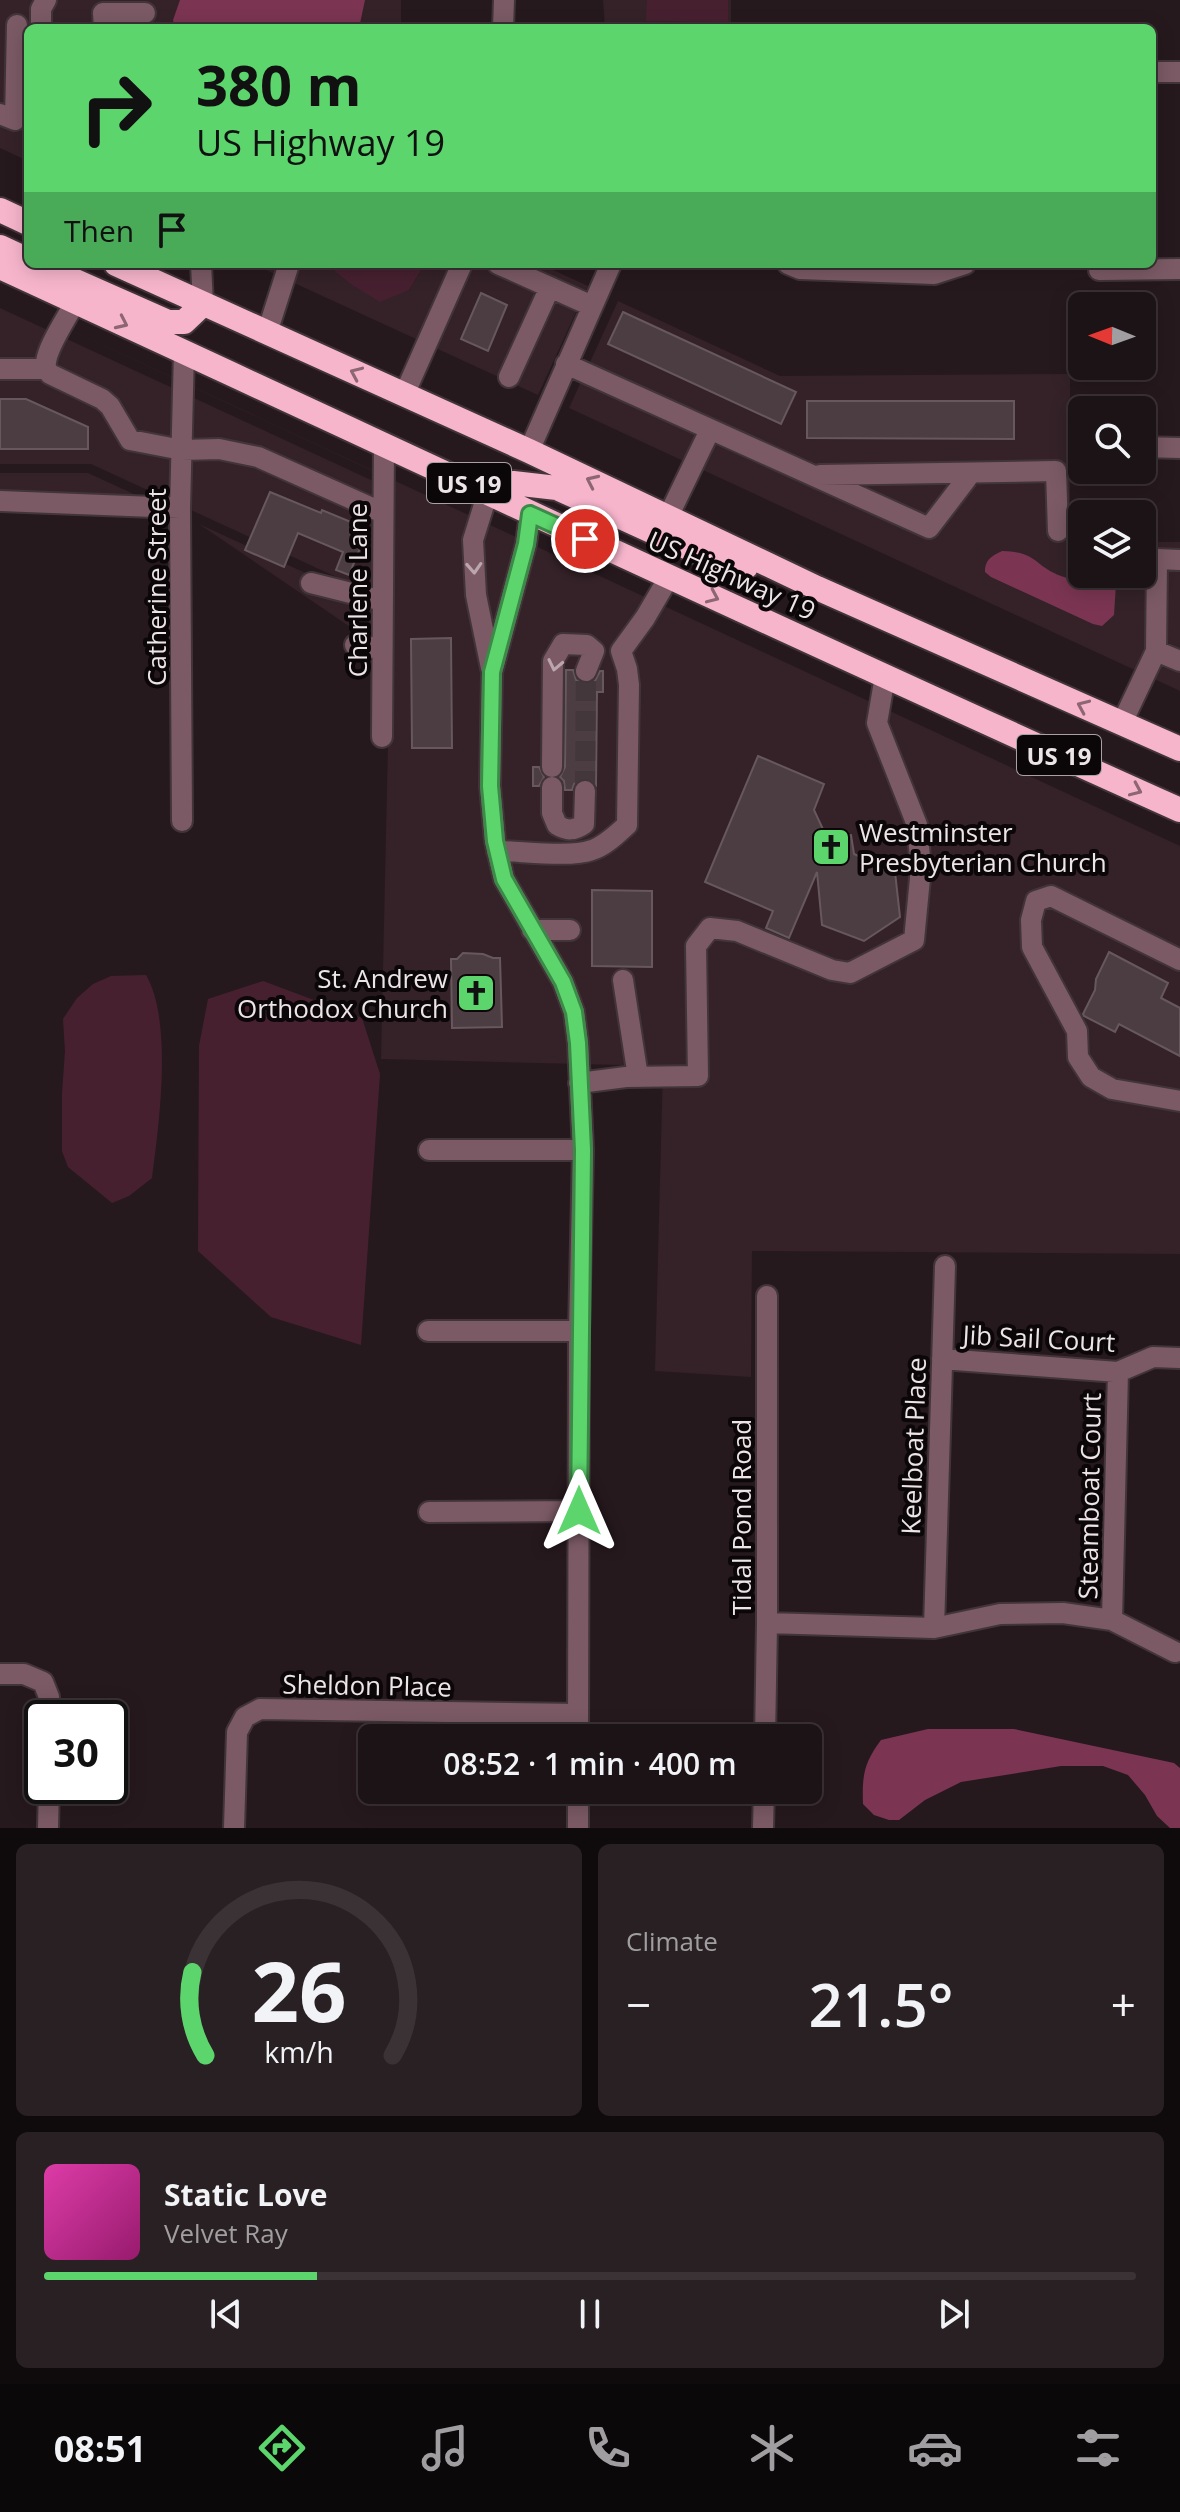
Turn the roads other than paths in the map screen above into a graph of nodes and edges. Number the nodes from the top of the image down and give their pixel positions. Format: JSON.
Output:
{"nodes":[{"id":1,"x":46,"y":0,"type":"edge"},
{"id":2,"x":504,"y":0,"type":"edge"},
{"id":3,"x":100,"y":14,"type":"edge"},
{"id":4,"x":145,"y":14,"type":"edge"},
{"id":5,"x":41,"y":24,"type":"edge"},
{"id":6,"x":503,"y":24,"type":"edge"},
{"id":7,"x":17,"y":25,"type":"dead end"},
{"id":8,"x":1156,"y":72,"type":"edge"},
{"id":9,"x":1180,"y":72,"type":"edge"},
{"id":10,"x":0,"y":114,"type":"edge"},
{"id":11,"x":0,"y":210,"type":"edge"},
{"id":12,"x":24,"y":221,"type":"edge"},
{"id":13,"x":0,"y":247,"type":"edge"},
{"id":14,"x":24,"y":258,"type":"edge"},
{"id":15,"x":0,"y":267,"type":"edge"},
{"id":16,"x":46,"y":268,"type":"edge"},
{"id":17,"x":125,"y":268,"type":"edge"},
{"id":18,"x":201,"y":268,"type":"edge"},
{"id":19,"x":288,"y":268,"type":"edge"},
{"id":20,"x":460,"y":268,"type":"edge"},
{"id":21,"x":507,"y":268,"type":"edge"},
{"id":22,"x":609,"y":268,"type":"edge"},
{"id":23,"x":798,"y":268,"type":"edge"},
{"id":24,"x":953,"y":268,"type":"edge"},
{"id":25,"x":1180,"y":269,"type":"edge"},
{"id":26,"x":1099,"y":270,"type":"dead end"},
{"id":27,"x":550,"y":287,"type":"junction"},
{"id":28,"x":75,"y":302,"type":"junction"},
{"id":29,"x":203,"y":304,"type":"junction"},
{"id":30,"x":592,"y":306,"type":"junction"},
{"id":31,"x":267,"y":333,"type":"junction"},
{"id":32,"x":184,"y":352,"type":"junction"},
{"id":33,"x":566,"y":364,"type":"junction"},
{"id":34,"x":0,"y":369,"type":"edge"},
{"id":35,"x":46,"y":369,"type":"junction"},
{"id":36,"x":509,"y":377,"type":"dead end"},
{"id":37,"x":404,"y":395,"type":"junction"},
{"id":38,"x":710,"y":430,"type":"junction"},
{"id":39,"x":384,"y":443,"type":"junction"},
{"id":40,"x":1156,"y":447,"type":"edge"},
{"id":41,"x":1180,"y":448,"type":"edge"},
{"id":42,"x":182,"y":450,"type":"junction"},
{"id":43,"x":529,"y":451,"type":"junction"},
{"id":44,"x":971,"y":473,"type":"junction"},
{"id":45,"x":812,"y":475,"type":"junction"},
{"id":46,"x":488,"y":492,"type":"junction"},
{"id":47,"x":0,"y":501,"type":"edge"},
{"id":48,"x":180,"y":508,"type":"junction"},
{"id":49,"x":383,"y":513,"type":"junction"},
{"id":50,"x":530,"y":514,"type":"junction"},
{"id":51,"x":668,"y":517,"type":"junction"},
{"id":52,"x":1058,"y":531,"type":"dead end"},
{"id":53,"x":1180,"y":560,"type":"edge"},
{"id":54,"x":669,"y":577,"type":"junction"},
{"id":55,"x":311,"y":583,"type":"dead end"},
{"id":56,"x":817,"y":588,"type":"junction"},
{"id":57,"x":383,"y":601,"type":"junction"},
{"id":58,"x":355,"y":645,"type":"dead end"},
{"id":59,"x":382,"y":649,"type":"junction"},
{"id":60,"x":594,"y":651,"type":"junction"},
{"id":61,"x":621,"y":651,"type":"junction"},
{"id":62,"x":1156,"y":651,"type":"junction"},
{"id":63,"x":1180,"y":661,"type":"edge"},
{"id":64,"x":586,"y":671,"type":"tunnel mouth"},
{"id":65,"x":492,"y":672,"type":"junction"},
{"id":66,"x":885,"y":676,"type":"junction"},
{"id":67,"x":1122,"y":723,"type":"junction"},
{"id":68,"x":382,"y":737,"type":"dead end"},
{"id":69,"x":1180,"y":749,"type":"edge"},
{"id":70,"x":585,"y":791,"type":"tunnel mouth"},
{"id":71,"x":1180,"y":810,"type":"edge"},
{"id":72,"x":182,"y":821,"type":"dead end"},
{"id":73,"x":584,"y":824,"type":"junction"},
{"id":74,"x":627,"y":825,"type":"junction"},
{"id":75,"x":497,"y":851,"type":"junction"},
{"id":76,"x":532,"y":930,"type":"junction"},
{"id":77,"x":570,"y":930,"type":"dead end"},
{"id":78,"x":1180,"y":960,"type":"edge"},
{"id":79,"x":623,"y":980,"type":"dead end"},
{"id":80,"x":638,"y":1077,"type":"junction"},
{"id":81,"x":579,"y":1083,"type":"junction"},
{"id":82,"x":1180,"y":1101,"type":"edge"},
{"id":83,"x":429,"y":1150,"type":"dead end"},
{"id":84,"x":583,"y":1150,"type":"junction"},
{"id":85,"x":945,"y":1266,"type":"dead end"},
{"id":86,"x":767,"y":1296,"type":"dead end"},
{"id":87,"x":428,"y":1331,"type":"dead end"},
{"id":88,"x":579,"y":1331,"type":"junction"},
{"id":89,"x":1180,"y":1358,"type":"edge"},
{"id":90,"x":942,"y":1359,"type":"junction"},
{"id":91,"x":1118,"y":1372,"type":"junction"},
{"id":92,"x":579,"y":1511,"type":"junction"},
{"id":93,"x":429,"y":1512,"type":"dead end"},
{"id":94,"x":1112,"y":1620,"type":"junction"},
{"id":95,"x":767,"y":1623,"type":"junction"},
{"id":96,"x":934,"y":1628,"type":"junction"},
{"id":97,"x":1175,"y":1652,"type":"dead end"},
{"id":98,"x":0,"y":1674,"type":"edge"},
{"id":99,"x":49,"y":1700,"type":"edge"},
{"id":100,"x":578,"y":1714,"type":"junction"},
{"id":101,"x":578,"y":1724,"type":"edge"},
{"id":102,"x":765,"y":1724,"type":"edge"},
{"id":103,"x":49,"y":1804,"type":"edge"},
{"id":104,"x":578,"y":1804,"type":"edge"},
{"id":105,"x":764,"y":1804,"type":"edge"},
{"id":106,"x":48,"y":1828,"type":"edge"},
{"id":107,"x":234,"y":1828,"type":"edge"},
{"id":108,"x":578,"y":1828,"type":"edge"},
{"id":109,"x":763,"y":1828,"type":"edge"}],
"edges":[{"from":1,"to":5,"type":"street"},
{"from":2,"to":6,"type":"street"},
{"from":3,"to":4,"type":"street"},
{"from":7,"to":10,"type":"street"},
{"from":8,"to":9,"type":"street"},
{"from":11,"to":12,"type":"highway"},
{"from":13,"to":14,"type":"highway"},
{"from":15,"to":28,"type":"highway","name":"US Highway 19","number":"US 19"},
{"from":16,"to":29,"type":"highway"},
{"from":17,"to":29,"type":"highway","name":"US Highway 19","number":"US 19"},
{"from":18,"to":29,"type":"street"},
{"from":19,"to":31,"type":"street"},
{"from":20,"to":37,"type":"street"},
{"from":21,"to":27,"type":"street"},
{"from":22,"to":30,"type":"street"},
{"from":23,"to":24,"type":"street"},
{"from":25,"to":26,"type":"street"},
{"from":27,"to":30,"type":"street"},
{"from":27,"to":36,"type":"street"},
{"from":28,"to":32,"type":"highway","name":"US Highway 19","number":"US 19","one_way":true},
{"from":28,"to":35,"type":"street"},
{"from":29,"to":31,"type":"highway","name":"US Highway 19","number":"US 19"},
{"from":30,"to":33,"type":"street"},
{"from":37,"to":31,"type":"highway","name":"US Highway 19","number":"US 19","one_way":true},
{"from":32,"to":39,"type":"highway","name":"US Highway 19","number":"US 19"},
{"from":32,"to":42,"type":"street","name":"Catherine Street"},
{"from":33,"to":38,"type":"street"},
{"from":33,"to":43,"type":"street"},
{"from":34,"to":35,"type":"street"},
{"from":35,"to":42,"type":"street"},
{"from":37,"to":43,"type":"highway","name":"US Highway 19","number":"US 19"},
{"from":38,"to":45,"type":"street"},
{"from":38,"to":51,"type":"street"},
{"from":39,"to":46,"type":"highway","name":"US Highway 19","number":"US 19"},
{"from":39,"to":49,"type":"street","name":"Charlene Lane"},
{"from":40,"to":41,"type":"street"},
{"from":42,"to":48,"type":"street","name":"Catherine Street"},
{"from":42,"to":49,"type":"street"},
{"from":51,"to":43,"type":"highway","name":"US Highway 19","number":"US 19","one_way":true},
{"from":44,"to":45,"type":"street"},
{"from":44,"to":45,"type":"street"},
{"from":44,"to":52,"type":"street"},
{"from":46,"to":50,"type":"highway","name":"US Highway 19","number":"US 19"},
{"from":46,"to":56,"type":"highway"},
{"from":46,"to":65,"type":"street","one_way":true},
{"from":47,"to":48,"type":"street"},
{"from":48,"to":72,"type":"street","name":"Catherine Street"},
{"from":49,"to":57,"type":"street","name":"Charlene Lane"},
{"from":50,"to":54,"type":"highway","name":"US Highway 19","number":"US 19"},
{"from":50,"to":65,"type":"street"},
{"from":51,"to":56,"type":"highway","name":"US Highway 19","number":"US 19"},
{"from":53,"to":62,"type":"street"},
{"from":54,"to":61,"type":"street"},
{"from":54,"to":66,"type":"highway","name":"US Highway 19","number":"US 19","one_way":true},
{"from":55,"to":57,"type":"street"},
{"from":67,"to":56,"type":"highway","name":"US Highway 19","number":"US 19","one_way":true},
{"from":57,"to":59,"type":"street","name":"Charlene Lane"},
{"from":58,"to":59,"type":"street"},
{"from":59,"to":68,"type":"street","name":"Charlene Lane"},
{"from":60,"to":61,"type":"street"},
{"from":60,"to":64,"type":"street"},
{"from":60,"to":73,"type":"street","one_way":true},
{"from":61,"to":74,"type":"street"},
{"from":62,"to":63,"type":"street"},
{"from":62,"to":67,"type":"street"},
{"from":65,"to":75,"type":"street"},
{"from":66,"to":71,"type":"highway","name":"US Highway 19","number":"US 19","one_way":true},
{"from":66,"to":80,"type":"street"},
{"from":67,"to":69,"type":"highway","name":"US Highway 19","number":"US 19"},
{"from":70,"to":73,"type":"street"},
{"from":73,"to":74,"type":"street"},
{"from":74,"to":75,"type":"street"},
{"from":75,"to":76,"type":"street"},
{"from":76,"to":77,"type":"street"},
{"from":76,"to":81,"type":"street"},
{"from":78,"to":82,"type":"street"},
{"from":79,"to":80,"type":"street"},
{"from":80,"to":81,"type":"street"},
{"from":81,"to":84,"type":"street"},
{"from":83,"to":84,"type":"street"},
{"from":84,"to":88,"type":"street"},
{"from":85,"to":90,"type":"street","name":"Keelboat Place"},
{"from":86,"to":95,"type":"street","name":"Tidal Pond Road"},
{"from":87,"to":88,"type":"street"},
{"from":88,"to":92,"type":"street"},
{"from":89,"to":91,"type":"street","name":"Jib Sail Court"},
{"from":90,"to":91,"type":"street","name":"Jib Sail Court"},
{"from":90,"to":96,"type":"street","name":"Keelboat Place"},
{"from":91,"to":94,"type":"street","name":"Steamboat Court"},
{"from":92,"to":93,"type":"street"},
{"from":92,"to":100,"type":"street"},
{"from":94,"to":96,"type":"street"},
{"from":94,"to":97,"type":"street"},
{"from":95,"to":96,"type":"street"},
{"from":95,"to":102,"type":"street","name":"Tidal Pond Road"},
{"from":98,"to":99,"type":"street"},
{"from":100,"to":101,"type":"street"},
{"from":100,"to":107,"type":"street","name":"Sheldon Place"},
{"from":103,"to":106,"type":"street"},
{"from":104,"to":108,"type":"street"},
{"from":105,"to":109,"type":"street"}]}
